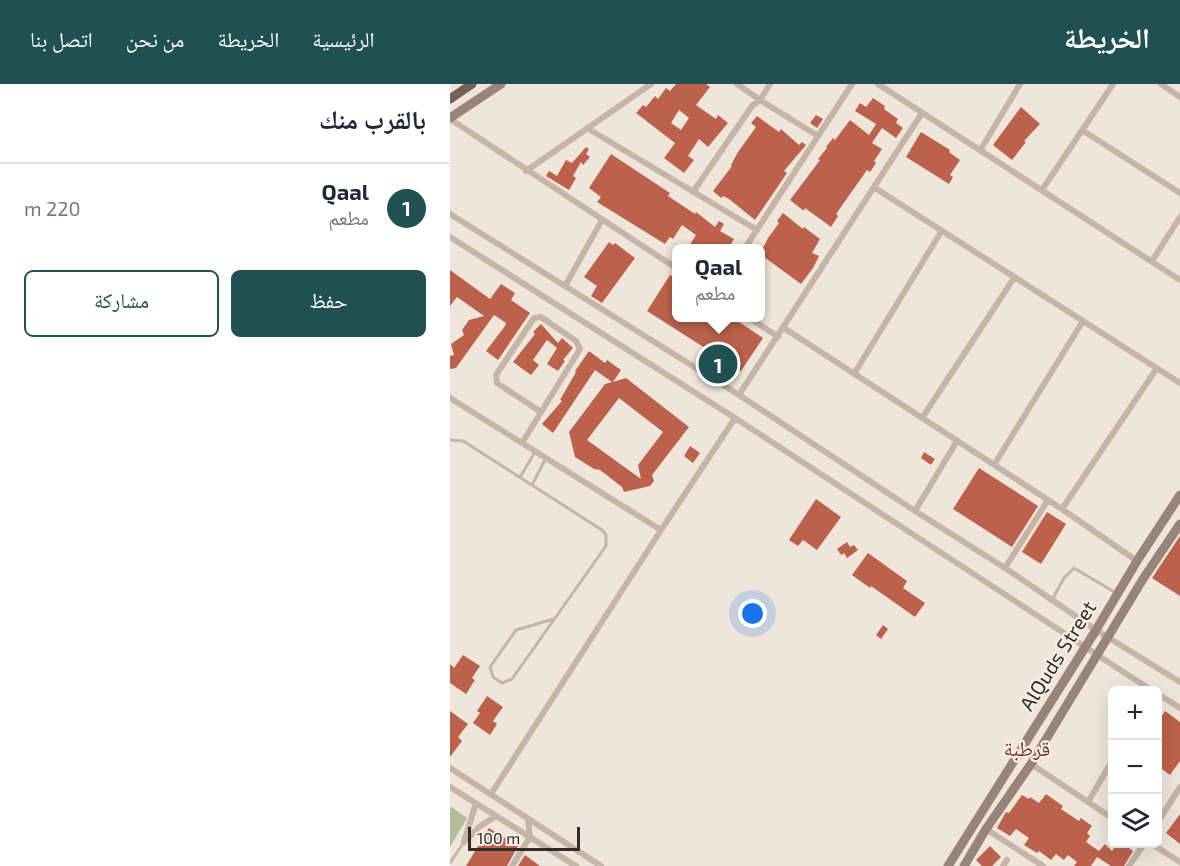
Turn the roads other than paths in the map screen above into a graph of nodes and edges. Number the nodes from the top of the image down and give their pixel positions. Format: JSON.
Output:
{"nodes":[{"id":1,"x":472,"y":84,"type":"edge"},
{"id":2,"x":501,"y":84,"type":"edge"},
{"id":3,"x":651,"y":84,"type":"edge"},
{"id":4,"x":737,"y":84,"type":"edge"},
{"id":5,"x":770,"y":84,"type":"edge"},
{"id":6,"x":852,"y":84,"type":"edge"},
{"id":7,"x":878,"y":84,"type":"edge"},
{"id":8,"x":1020,"y":84,"type":"edge"},
{"id":9,"x":1113,"y":84,"type":"edge"},
{"id":10,"x":1161,"y":84,"type":"edge"},
{"id":11,"x":1180,"y":97,"type":"edge"},
{"id":12,"x":450,"y":99,"type":"edge"},
{"id":13,"x":760,"y":100,"type":"junction"},
{"id":14,"x":922,"y":113,"type":"junction"},
{"id":15,"x":450,"y":119,"type":"edge"},
{"id":16,"x":587,"y":128,"type":"junction"},
{"id":17,"x":1082,"y":130,"type":"junction"},
{"id":18,"x":818,"y":136,"type":"junction"},
{"id":19,"x":981,"y":149,"type":"junction"},
{"id":20,"x":526,"y":171,"type":"junction"},
{"id":21,"x":875,"y":188,"type":"junction"},
{"id":22,"x":1042,"y":190,"type":"junction"},
{"id":23,"x":693,"y":192,"type":"junction"},
{"id":24,"x":1180,"y":193,"type":"edge"},
{"id":25,"x":450,"y":214,"type":"edge"},
{"id":26,"x":1180,"y":217,"type":"edge"},
{"id":27,"x":602,"y":220,"type":"junction"},
{"id":28,"x":757,"y":230,"type":"junction"},
{"id":29,"x":941,"y":232,"type":"junction"},
{"id":30,"x":450,"y":237,"type":"edge"},
{"id":31,"x":748,"y":244,"type":"edge"},
{"id":32,"x":1152,"y":261,"type":"junction"},
{"id":33,"x":672,"y":265,"type":"edge"},
{"id":34,"x":1014,"y":278,"type":"junction"},
{"id":35,"x":1180,"y":280,"type":"edge"},
{"id":36,"x":565,"y":286,"type":"junction"},
{"id":37,"x":1083,"y":321,"type":"junction"},
{"id":38,"x":756,"y":322,"type":"edge"},
{"id":39,"x":784,"y":328,"type":"junction"},
{"id":40,"x":778,"y":337,"type":"junction"},
{"id":41,"x":1157,"y":368,"type":"junction"},
{"id":42,"x":854,"y":374,"type":"junction"},
{"id":43,"x":1180,"y":383,"type":"edge"},
{"id":44,"x":739,"y":395,"type":"junction"},
{"id":45,"x":450,"y":398,"type":"edge"},
{"id":46,"x":541,"y":412,"type":"junction"},
{"id":47,"x":735,"y":418,"type":"junction"},
{"id":48,"x":922,"y":418,"type":"junction"},
{"id":49,"x":450,"y":440,"type":"edge"},
{"id":50,"x":957,"y":441,"type":"junction"},
{"id":51,"x":522,"y":443,"type":"junction"},
{"id":52,"x":535,"y":452,"type":"junction"},
{"id":53,"x":546,"y":458,"type":"junction"},
{"id":54,"x":994,"y":465,"type":"junction"},
{"id":55,"x":520,"y":477,"type":"junction"},
{"id":56,"x":532,"y":485,"type":"junction"},
{"id":57,"x":1180,"y":495,"type":"edge"},
{"id":58,"x":1048,"y":500,"type":"junction"},
{"id":59,"x":1062,"y":509,"type":"junction"},
{"id":60,"x":915,"y":511,"type":"junction"},
{"id":61,"x":1180,"y":524,"type":"edge"},
{"id":62,"x":661,"y":530,"type":"junction"},
{"id":63,"x":1137,"y":561,"type":"junction"},
{"id":64,"x":1005,"y":568,"type":"junction"},
{"id":65,"x":1118,"y":594,"type":"junction"},
{"id":66,"x":1052,"y":600,"type":"junction"},
{"id":67,"x":554,"y":620,"type":"junction"},
{"id":68,"x":1096,"y":630,"type":"junction"},
{"id":69,"x":1107,"y":636,"type":"junction"},
{"id":70,"x":1086,"y":646,"type":"junction"},
{"id":71,"x":1097,"y":653,"type":"junction"},
{"id":72,"x":1180,"y":682,"type":"edge"},
{"id":73,"x":1145,"y":686,"type":"edge"},
{"id":74,"x":1162,"y":697,"type":"edge"},
{"id":75,"x":1180,"y":708,"type":"edge"},
{"id":76,"x":1031,"y":764,"type":"junction"},
{"id":77,"x":450,"y":768,"type":"edge"},
{"id":78,"x":1108,"y":769,"type":"edge"},
{"id":79,"x":450,"y":787,"type":"edge"},
{"id":80,"x":1180,"y":787,"type":"edge"},
{"id":81,"x":491,"y":794,"type":"junction"},
{"id":82,"x":1088,"y":802,"type":"junction"},
{"id":83,"x":476,"y":803,"type":"junction"},
{"id":84,"x":1108,"y":815,"type":"edge"},
{"id":85,"x":496,"y":816,"type":"junction"},
{"id":86,"x":1162,"y":816,"type":"edge"},
{"id":87,"x":528,"y":819,"type":"junction"},
{"id":88,"x":986,"y":828,"type":"junction"},
{"id":89,"x":530,"y":837,"type":"junction"},
{"id":90,"x":464,"y":842,"type":"junction"},
{"id":91,"x":1141,"y":848,"type":"edge"},
{"id":92,"x":1159,"y":848,"type":"edge"},
{"id":93,"x":1180,"y":862,"type":"edge"},
{"id":94,"x":450,"y":863,"type":"edge"},
{"id":95,"x":512,"y":866,"type":"edge"},
{"id":96,"x":576,"y":866,"type":"edge"},
{"id":97,"x":601,"y":866,"type":"edge"},
{"id":98,"x":948,"y":866,"type":"edge"},
{"id":99,"x":964,"y":866,"type":"edge"},
{"id":100,"x":1043,"y":866,"type":"edge"},
{"id":101,"x":1130,"y":866,"type":"edge"}],
"edges":[{"from":1,"to":12,"type":"main road"},
{"from":2,"to":15,"type":"street"},
{"from":3,"to":16,"type":"street"},
{"from":4,"to":13,"type":"street"},
{"from":5,"to":13,"type":"street"},
{"from":6,"to":18,"type":"street"},
{"from":7,"to":14,"type":"street"},
{"from":8,"to":19,"type":"street"},
{"from":9,"to":17,"type":"street"},
{"from":10,"to":11,"type":"street"},
{"from":13,"to":18,"type":"street"},
{"from":13,"to":23,"type":"street"},
{"from":14,"to":19,"type":"street"},
{"from":14,"to":21,"type":"street"},
{"from":15,"to":20,"type":"street"},
{"from":16,"to":20,"type":"street"},
{"from":16,"to":23,"type":"street"},
{"from":17,"to":22,"type":"street"},
{"from":17,"to":24,"type":"street"},
{"from":18,"to":28,"type":"street"},
{"from":19,"to":22,"type":"street"},
{"from":20,"to":27,"type":"street"},
{"from":21,"to":29,"type":"street"},
{"from":21,"to":39,"type":"street"},
{"from":22,"to":32,"type":"street"},
{"from":23,"to":28,"type":"street"},
{"from":25,"to":36,"type":"street"},
{"from":26,"to":32,"type":"street"},
{"from":27,"to":33,"type":"street"},
{"from":27,"to":36,"type":"street"},
{"from":28,"to":31,"type":"street"},
{"from":29,"to":34,"type":"street"},
{"from":29,"to":42,"type":"street"},
{"from":30,"to":47,"type":"street"},
{"from":32,"to":35,"type":"street"},
{"from":34,"to":37,"type":"street"},
{"from":34,"to":48,"type":"street"},
{"from":36,"to":44,"type":"street"},
{"from":37,"to":41,"type":"street"},
{"from":37,"to":54,"type":"street"},
{"from":38,"to":40,"type":"street"},
{"from":39,"to":40,"type":"street"},
{"from":39,"to":42,"type":"street"},
{"from":40,"to":44,"type":"street"},
{"from":41,"to":43,"type":"street"},
{"from":41,"to":59,"type":"street"},
{"from":42,"to":48,"type":"street"},
{"from":44,"to":60,"type":"street"},
{"from":45,"to":51,"type":"street"},
{"from":46,"to":46,"type":"street"},
{"from":46,"to":51,"type":"street"},
{"from":47,"to":62,"type":"street"},
{"from":47,"to":70,"type":"street"},
{"from":48,"to":50,"type":"street"},
{"from":49,"to":55,"type":"lane"},
{"from":50,"to":54,"type":"street"},
{"from":50,"to":60,"type":"street"},
{"from":51,"to":52,"type":"street"},
{"from":52,"to":53,"type":"street"},
{"from":52,"to":55,"type":"lane"},
{"from":53,"to":56,"type":"lane"},
{"from":53,"to":62,"type":"street"},
{"from":54,"to":58,"type":"street"},
{"from":55,"to":56,"type":"lane"},
{"from":56,"to":67,"type":"lane"},
{"from":57,"to":63,"type":"street","name":"AlQuds Street"},
{"from":58,"to":59,"type":"street"},
{"from":58,"to":64,"type":"street"},
{"from":59,"to":63,"type":"street"},
{"from":60,"to":64,"type":"street"},
{"from":61,"to":69,"type":"street","name":"AlQuds Street"},
{"from":62,"to":81,"type":"street"},
{"from":63,"to":65,"type":"street","name":"AlQuds Street"},
{"from":64,"to":66,"type":"street"},
{"from":65,"to":66,"type":"lane"},
{"from":65,"to":68,"type":"street","name":"AlQuds Street"},
{"from":66,"to":68,"type":"street"},
{"from":67,"to":67,"type":"lane"},
{"from":68,"to":69,"type":"street"},
{"from":68,"to":70,"type":"street","name":"AlQuds Street"},
{"from":69,"to":71,"type":"street","name":"AlQuds Street"},
{"from":69,"to":72,"type":"street"},
{"from":70,"to":71,"type":"street"},
{"from":70,"to":98,"type":"street","name":"AlQuds Street"},
{"from":71,"to":73,"type":"street"},
{"from":71,"to":76,"type":"street","name":"AlQuds Street"},
{"from":74,"to":75,"type":"street"},
{"from":76,"to":82,"type":"street"},
{"from":76,"to":88,"type":"street","name":"AlQuds Street"},
{"from":77,"to":81,"type":"street"},
{"from":78,"to":82,"type":"street"},
{"from":79,"to":83,"type":"street"},
{"from":80,"to":86,"type":"street"},
{"from":81,"to":87,"type":"street"},
{"from":82,"to":84,"type":"street"},
{"from":83,"to":85,"type":"street"},
{"from":83,"to":90,"type":"street"},
{"from":85,"to":89,"type":"street"},
{"from":85,"to":90,"type":"street"},
{"from":87,"to":89,"type":"street"},
{"from":87,"to":97,"type":"street"},
{"from":88,"to":99,"type":"street","name":"AlQuds Street"},
{"from":88,"to":100,"type":"street"},
{"from":89,"to":95,"type":"street"},
{"from":89,"to":96,"type":"street"},
{"from":90,"to":94,"type":"lane"},
{"from":91,"to":101,"type":"street"},
{"from":92,"to":93,"type":"street"}]}
